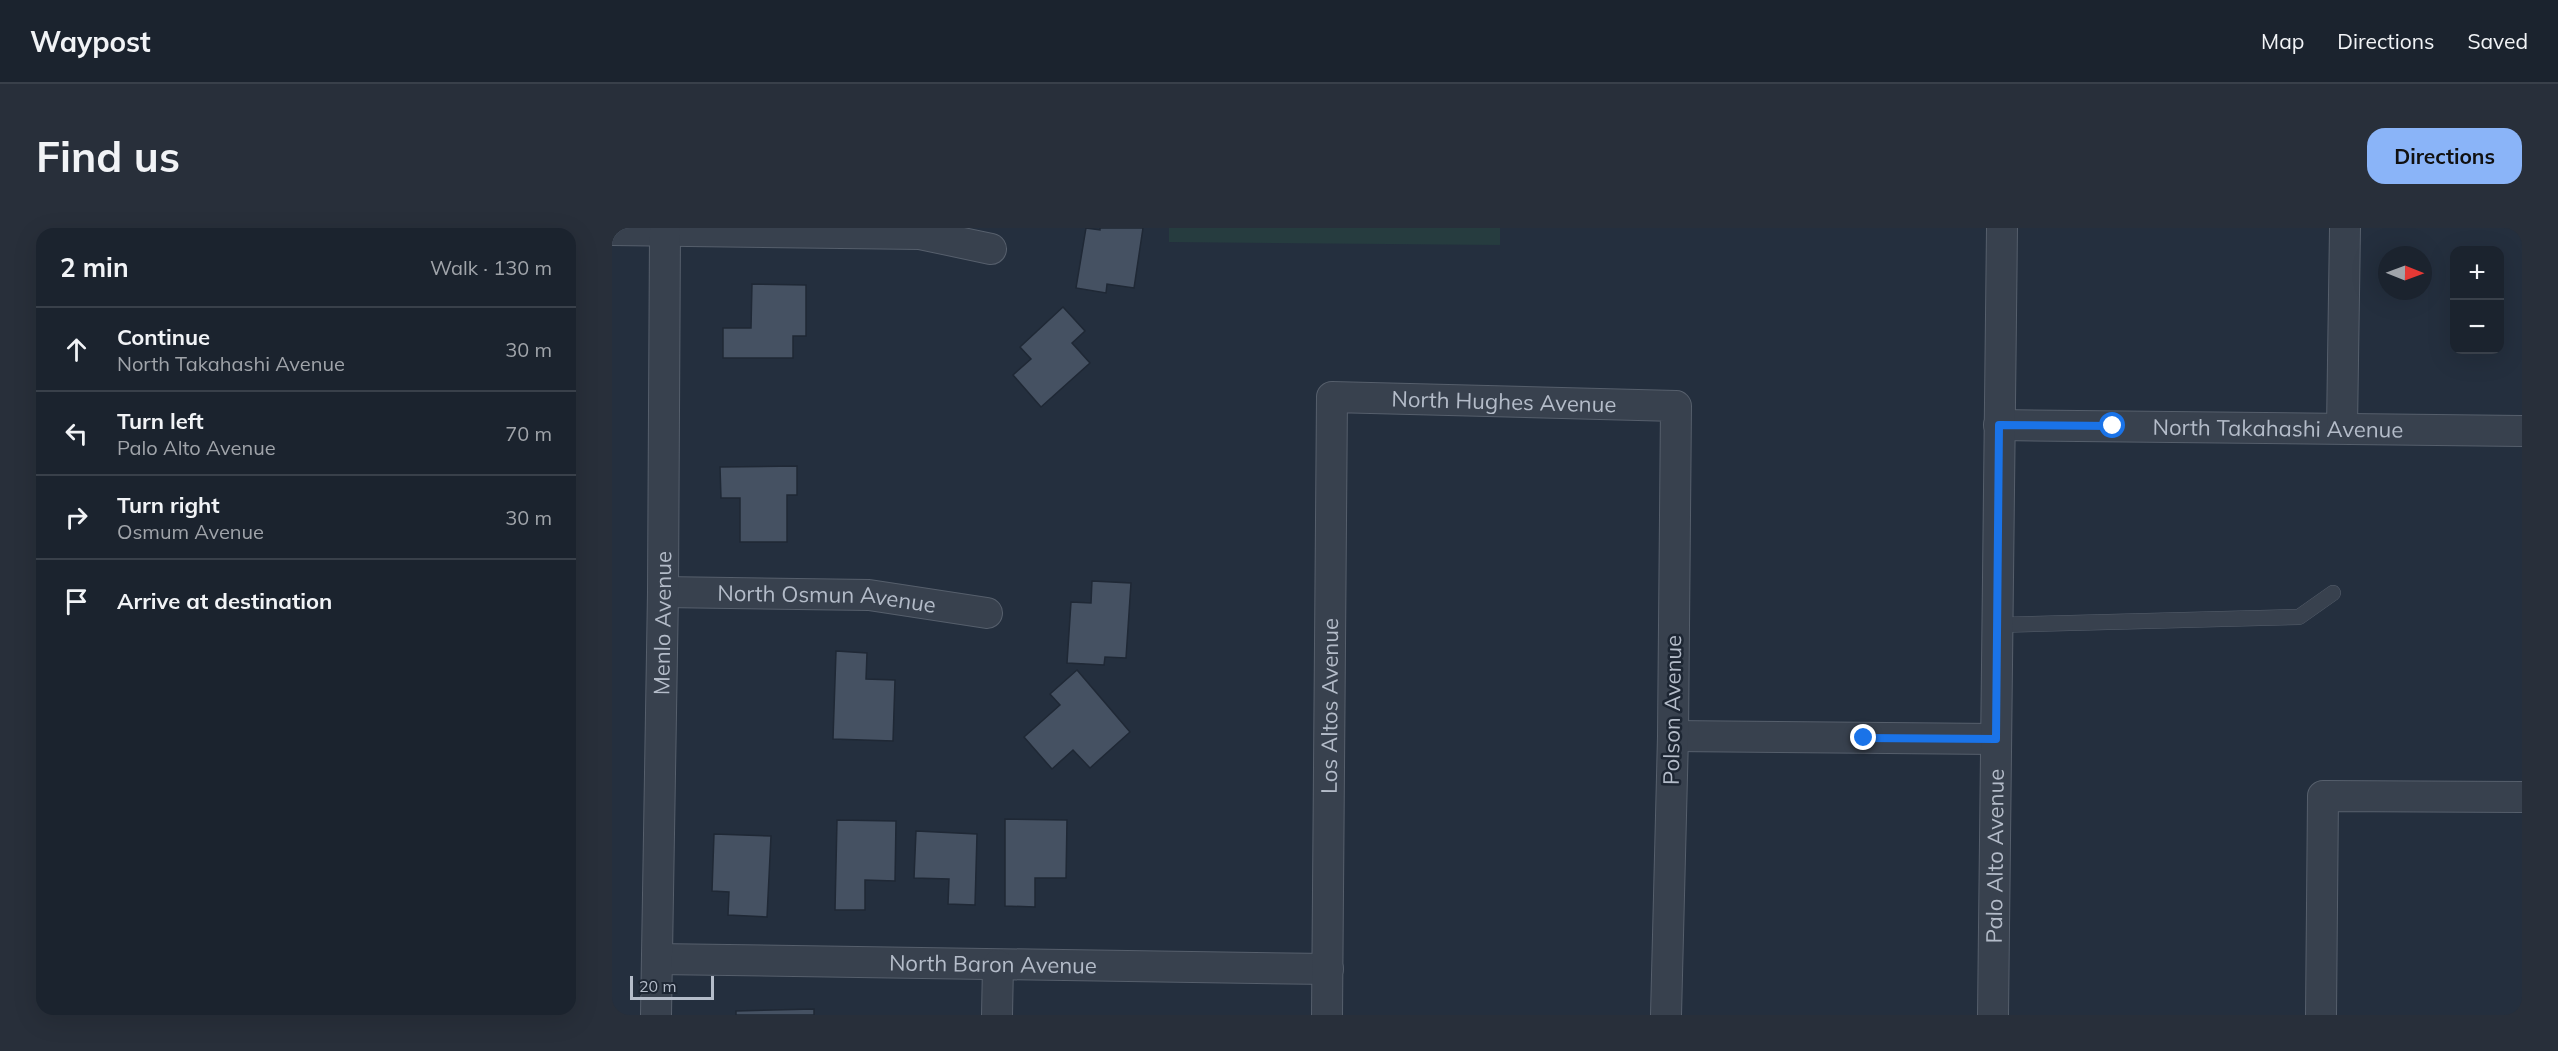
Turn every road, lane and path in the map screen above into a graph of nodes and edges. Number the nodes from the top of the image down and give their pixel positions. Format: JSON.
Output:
{"nodes":[{"id":1,"x":2002,"y":228,"type":"edge"},
{"id":2,"x":2344,"y":228,"type":"edge"},
{"id":3,"x":612,"y":230,"type":"edge"},
{"id":4,"x":665,"y":231,"type":"junction"},
{"id":5,"x":992,"y":249,"type":"dead end"},
{"id":6,"x":1332,"y":397,"type":"joint"},
{"id":7,"x":1676,"y":406,"type":"joint"},
{"id":8,"x":1999,"y":425,"type":"junction"},
{"id":9,"x":2342,"y":428,"type":"junction"},
{"id":10,"x":2522,"y":431,"type":"edge"},
{"id":11,"x":663,"y":592,"type":"junction"},
{"id":12,"x":2333,"y":592,"type":"dead end"},
{"id":13,"x":987,"y":613,"type":"dead end"},
{"id":14,"x":1996,"y":625,"type":"junction"},
{"id":15,"x":1673,"y":736,"type":"junction"},
{"id":16,"x":1996,"y":739,"type":"junction"},
{"id":17,"x":2522,"y":797,"type":"edge"},
{"id":18,"x":657,"y":959,"type":"junction"},
{"id":19,"x":998,"y":965,"type":"junction"},
{"id":20,"x":1328,"y":969,"type":"junction"},
{"id":21,"x":656,"y":1015,"type":"edge"},
{"id":22,"x":997,"y":1015,"type":"edge"},
{"id":23,"x":1327,"y":1015,"type":"edge"},
{"id":24,"x":1666,"y":1015,"type":"edge"},
{"id":25,"x":1993,"y":1015,"type":"edge"},
{"id":26,"x":2321,"y":1015,"type":"edge"}],
"edges":[{"from":1,"to":8,"type":"street","name":"Palo Alto Avenue"},
{"from":2,"to":9,"type":"street"},
{"from":3,"to":4,"type":"street"},
{"from":4,"to":5,"type":"street"},
{"from":4,"to":11,"type":"street","name":"Menlo Avenue"},
{"from":6,"to":7,"type":"street","name":"North Hughes Avenue"},
{"from":6,"to":20,"type":"street","name":"Los Altos Avenue"},
{"from":7,"to":15,"type":"street","name":"Polson Avenue"},
{"from":8,"to":9,"type":"street","name":"North Takahashi Avenue"},
{"from":8,"to":14,"type":"street","name":"Palo Alto Avenue"},
{"from":9,"to":10,"type":"street","name":"North Takahashi Avenue"},
{"from":11,"to":13,"type":"street","name":"North Osmun Avenue"},
{"from":11,"to":18,"type":"street","name":"Menlo Avenue"},
{"from":12,"to":14,"type":"lane"},
{"from":14,"to":16,"type":"street","name":"Palo Alto Avenue"},
{"from":15,"to":16,"type":"street"},
{"from":15,"to":24,"type":"street","name":"Polson Avenue"},
{"from":16,"to":25,"type":"street","name":"Palo Alto Avenue"},
{"from":17,"to":26,"type":"street"},
{"from":18,"to":19,"type":"street","name":"North Baron Avenue"},
{"from":18,"to":21,"type":"street","name":"Menlo Avenue"},
{"from":19,"to":20,"type":"street","name":"North Baron Avenue"},
{"from":19,"to":22,"type":"street"},
{"from":20,"to":23,"type":"street","name":"Los Altos Avenue"}]}
